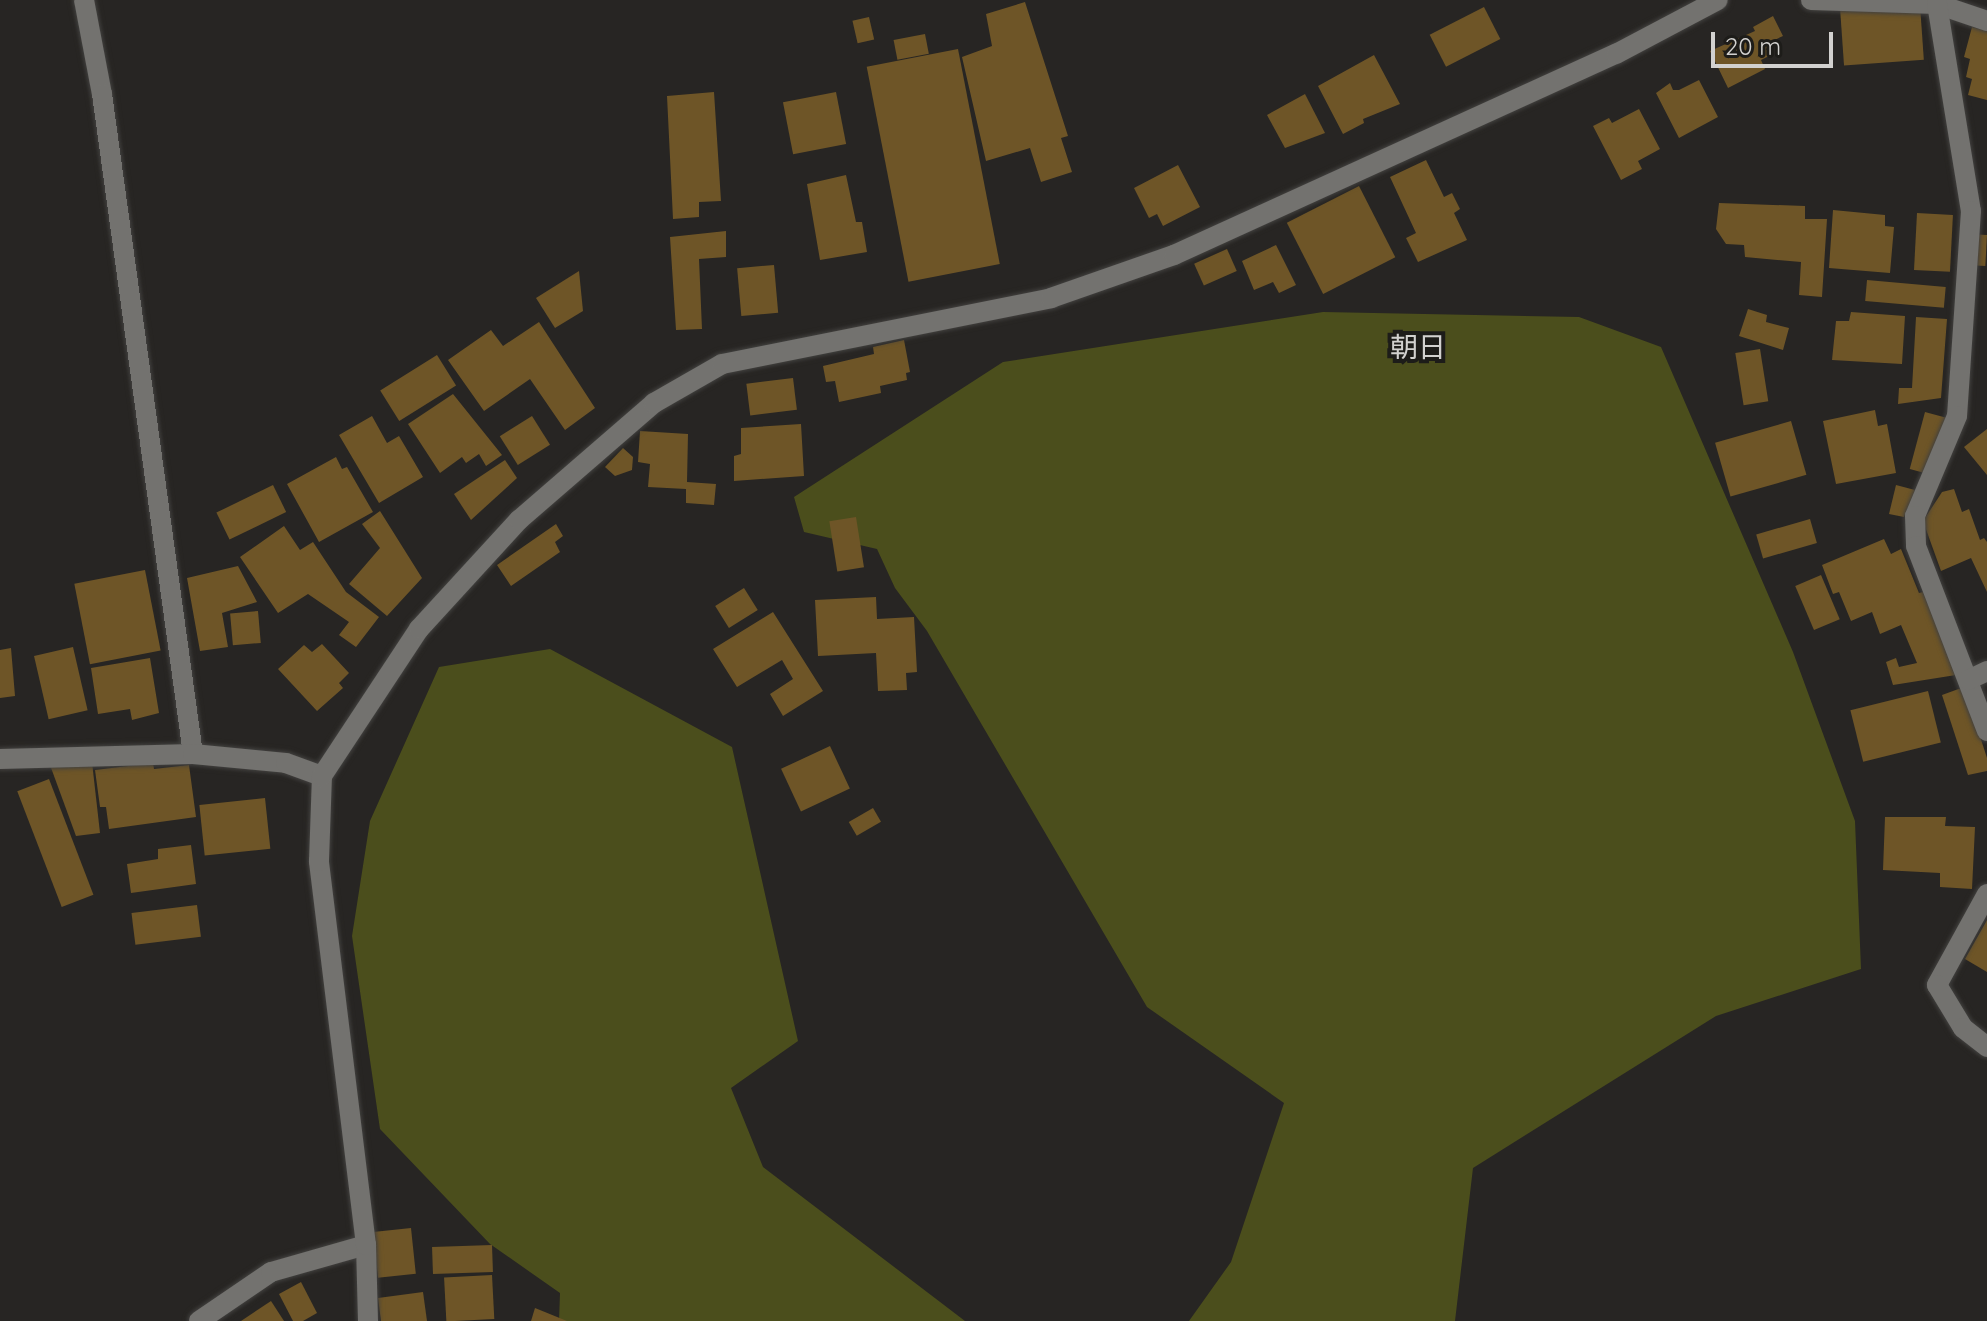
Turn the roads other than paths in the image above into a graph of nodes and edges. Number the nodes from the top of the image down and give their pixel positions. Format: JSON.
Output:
{"nodes":[{"id":1,"x":84,"y":0,"type":"edge"},
{"id":2,"x":1718,"y":0,"type":"edge"},
{"id":3,"x":1811,"y":0,"type":"edge"},
{"id":4,"x":1937,"y":4,"type":"junction"},
{"id":5,"x":1987,"y":21,"type":"edge"},
{"id":6,"x":1987,"y":671,"type":"edge"},
{"id":7,"x":1968,"y":680,"type":"junction"},
{"id":8,"x":1987,"y":731,"type":"edge"},
{"id":9,"x":193,"y":754,"type":"junction"},
{"id":10,"x":0,"y":759,"type":"edge"},
{"id":11,"x":322,"y":776,"type":"junction"},
{"id":12,"x":1987,"y":894,"type":"edge"},
{"id":13,"x":1987,"y":1047,"type":"edge"},
{"id":14,"x":366,"y":1245,"type":"junction"},
{"id":15,"x":199,"y":1321,"type":"edge"},
{"id":16,"x":368,"y":1321,"type":"edge"}],
"edges":[{"from":1,"to":9,"type":"street"},
{"from":2,"to":11,"type":"street"},
{"from":3,"to":4,"type":"street"},
{"from":4,"to":5,"type":"street"},
{"from":4,"to":7,"type":"street"},
{"from":6,"to":7,"type":"street"},
{"from":7,"to":8,"type":"street"},
{"from":9,"to":10,"type":"street"},
{"from":9,"to":11,"type":"street"},
{"from":11,"to":14,"type":"street"},
{"from":12,"to":13,"type":"street"},
{"from":14,"to":15,"type":"street"},
{"from":14,"to":16,"type":"street"}]}
